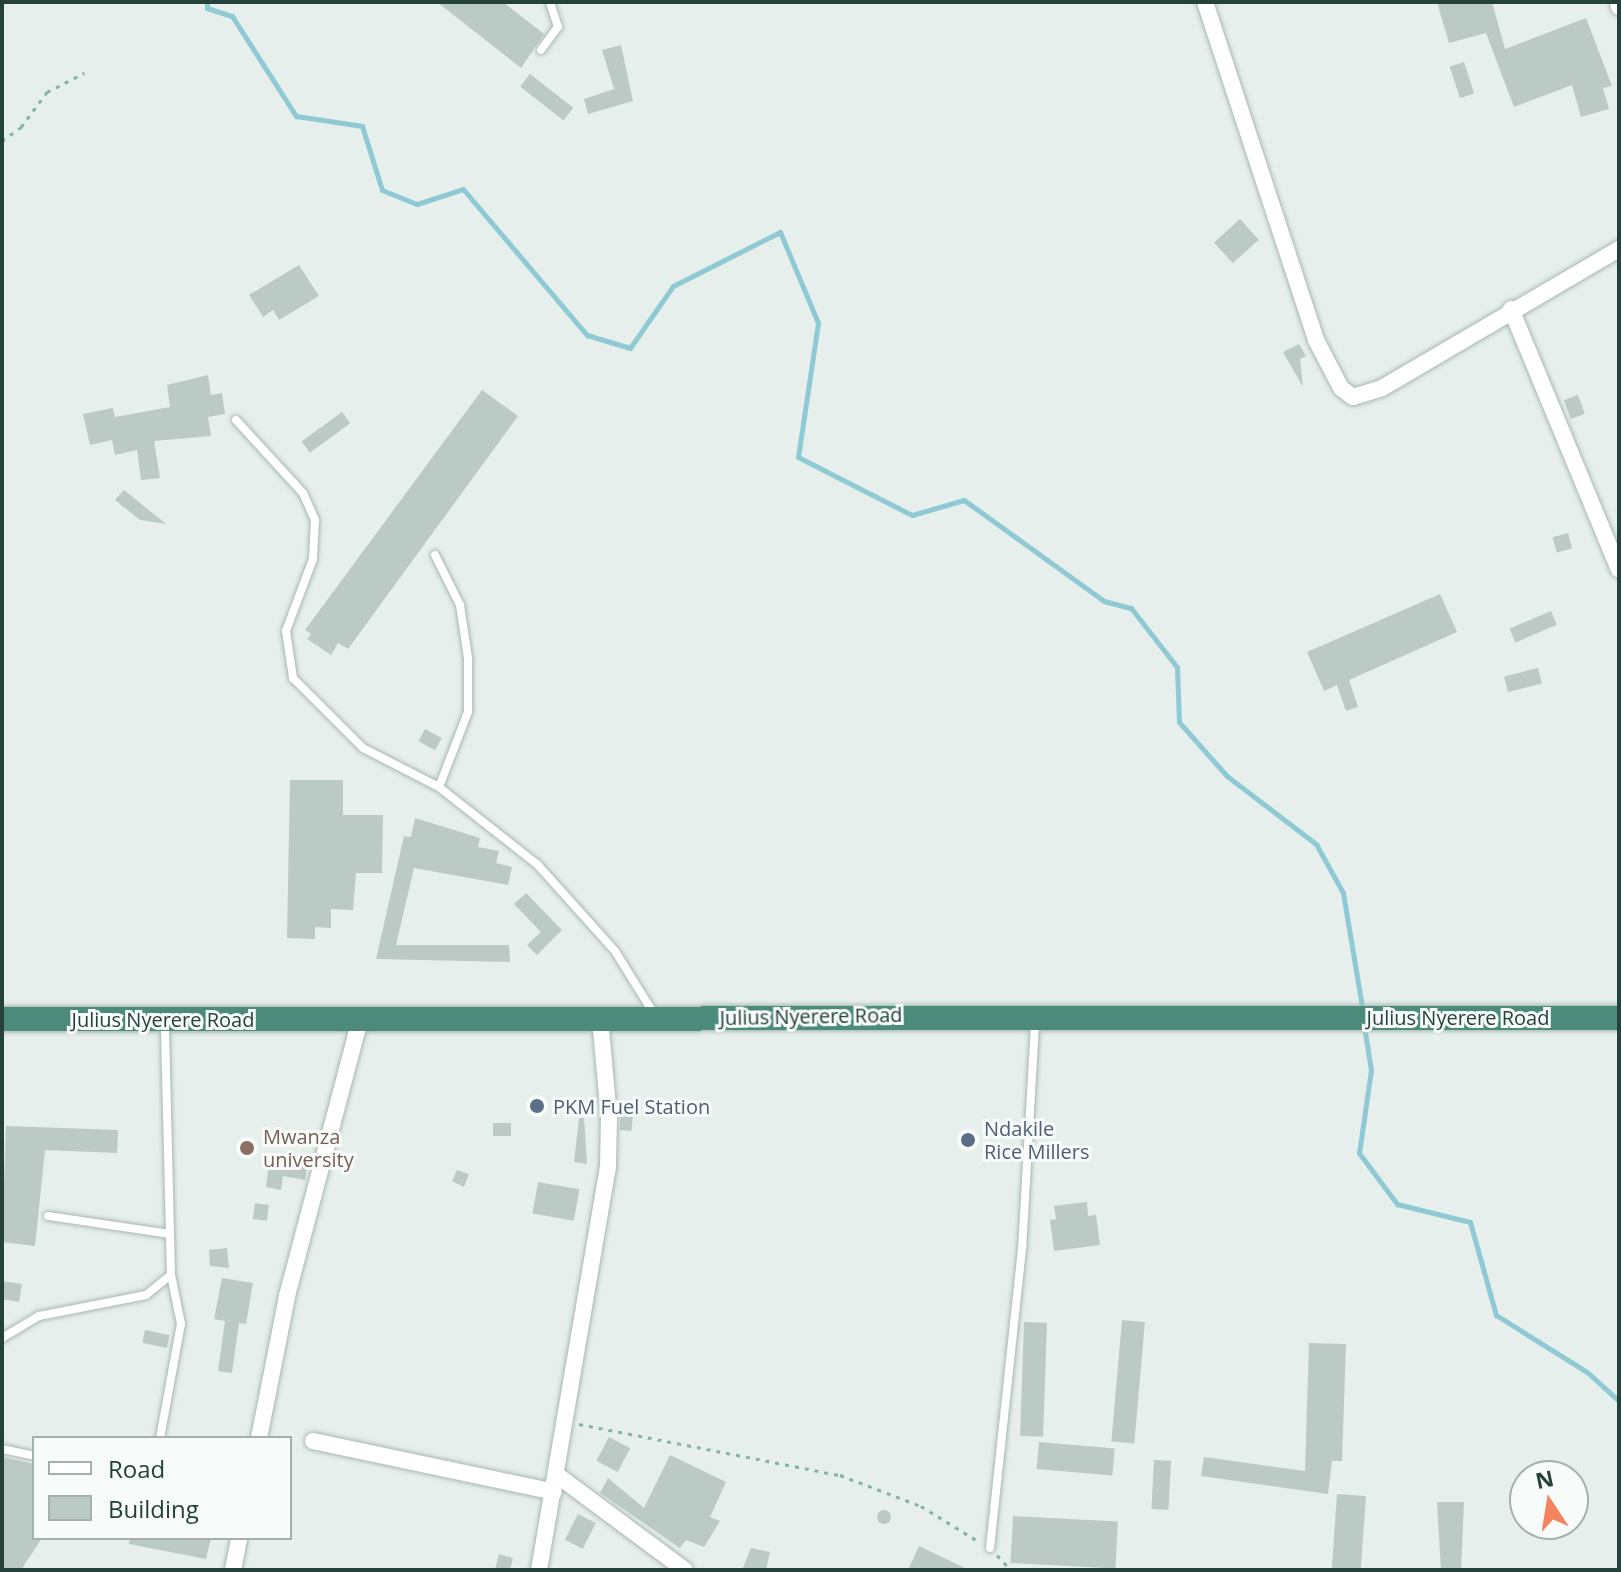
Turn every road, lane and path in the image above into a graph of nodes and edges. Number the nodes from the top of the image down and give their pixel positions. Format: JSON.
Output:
{"nodes":[{"id":1,"x":550,"y":2,"type":"edge"},
{"id":2,"x":1205,"y":2,"type":"edge"},
{"id":3,"x":541,"y":50,"type":"dead end"},
{"id":4,"x":84,"y":73,"type":"dead end"},
{"id":5,"x":2,"y":141,"type":"edge"},
{"id":6,"x":1619,"y":249,"type":"edge"},
{"id":7,"x":1511,"y":309,"type":"junction"},
{"id":8,"x":236,"y":420,"type":"dead end"},
{"id":9,"x":435,"y":555,"type":"dead end"},
{"id":10,"x":1619,"y":570,"type":"edge"},
{"id":11,"x":439,"y":787,"type":"junction"},
{"id":12,"x":1036,"y":1014,"type":"junction"},
{"id":13,"x":656,"y":1018,"type":"junction"},
{"id":14,"x":1619,"y":1018,"type":"edge"},
{"id":15,"x":2,"y":1019,"type":"edge"},
{"id":16,"x":165,"y":1019,"type":"junction"},
{"id":17,"x":360,"y":1019,"type":"junction"},
{"id":18,"x":600,"y":1019,"type":"junction"},
{"id":19,"x":48,"y":1216,"type":"dead end"},
{"id":20,"x":170,"y":1234,"type":"junction"},
{"id":21,"x":171,"y":1275,"type":"junction"},
{"id":22,"x":2,"y":1338,"type":"edge"},
{"id":23,"x":563,"y":1421,"type":"junction"},
{"id":24,"x":160,"y":1436,"type":"edge"},
{"id":25,"x":259,"y":1436,"type":"edge"},
{"id":26,"x":313,"y":1441,"type":"dead end"},
{"id":27,"x":2,"y":1449,"type":"edge"},
{"id":28,"x":32,"y":1456,"type":"edge"},
{"id":29,"x":556,"y":1483,"type":"junction"},
{"id":30,"x":239,"y":1540,"type":"edge"},
{"id":31,"x":990,"y":1548,"type":"junction"},
{"id":32,"x":233,"y":1570,"type":"edge"},
{"id":33,"x":539,"y":1570,"type":"edge"},
{"id":34,"x":685,"y":1570,"type":"edge"},
{"id":35,"x":1011,"y":1570,"type":"edge"}],
"edges":[{"from":1,"to":3,"type":"lane"},
{"from":2,"to":7,"type":"street"},
{"from":4,"to":5,"type":"path"},
{"from":6,"to":7,"type":"street"},
{"from":7,"to":10,"type":"street"},
{"from":8,"to":11,"type":"lane"},
{"from":9,"to":11,"type":"lane"},
{"from":11,"to":13,"type":"lane"},
{"from":12,"to":13,"type":"highway","name":"Julius Nyerere Road"},
{"from":12,"to":14,"type":"highway","name":"Julius Nyerere Road"},
{"from":12,"to":31,"type":"lane"},
{"from":13,"to":18,"type":"highway","name":"Julius Nyerere Road"},
{"from":15,"to":16,"type":"highway","name":"Julius Nyerere Road"},
{"from":16,"to":17,"type":"highway","name":"Julius Nyerere Road"},
{"from":16,"to":20,"type":"lane"},
{"from":17,"to":18,"type":"highway","name":"Julius Nyerere Road"},
{"from":17,"to":25,"type":"street"},
{"from":18,"to":23,"type":"street"},
{"from":19,"to":20,"type":"lane"},
{"from":20,"to":21,"type":"lane"},
{"from":21,"to":22,"type":"lane"},
{"from":21,"to":24,"type":"lane"},
{"from":23,"to":29,"type":"street"},
{"from":23,"to":31,"type":"path"},
{"from":26,"to":29,"type":"street"},
{"from":27,"to":28,"type":"lane"},
{"from":29,"to":33,"type":"street"},
{"from":29,"to":34,"type":"street"},
{"from":30,"to":32,"type":"street"},
{"from":31,"to":35,"type":"path"}]}
